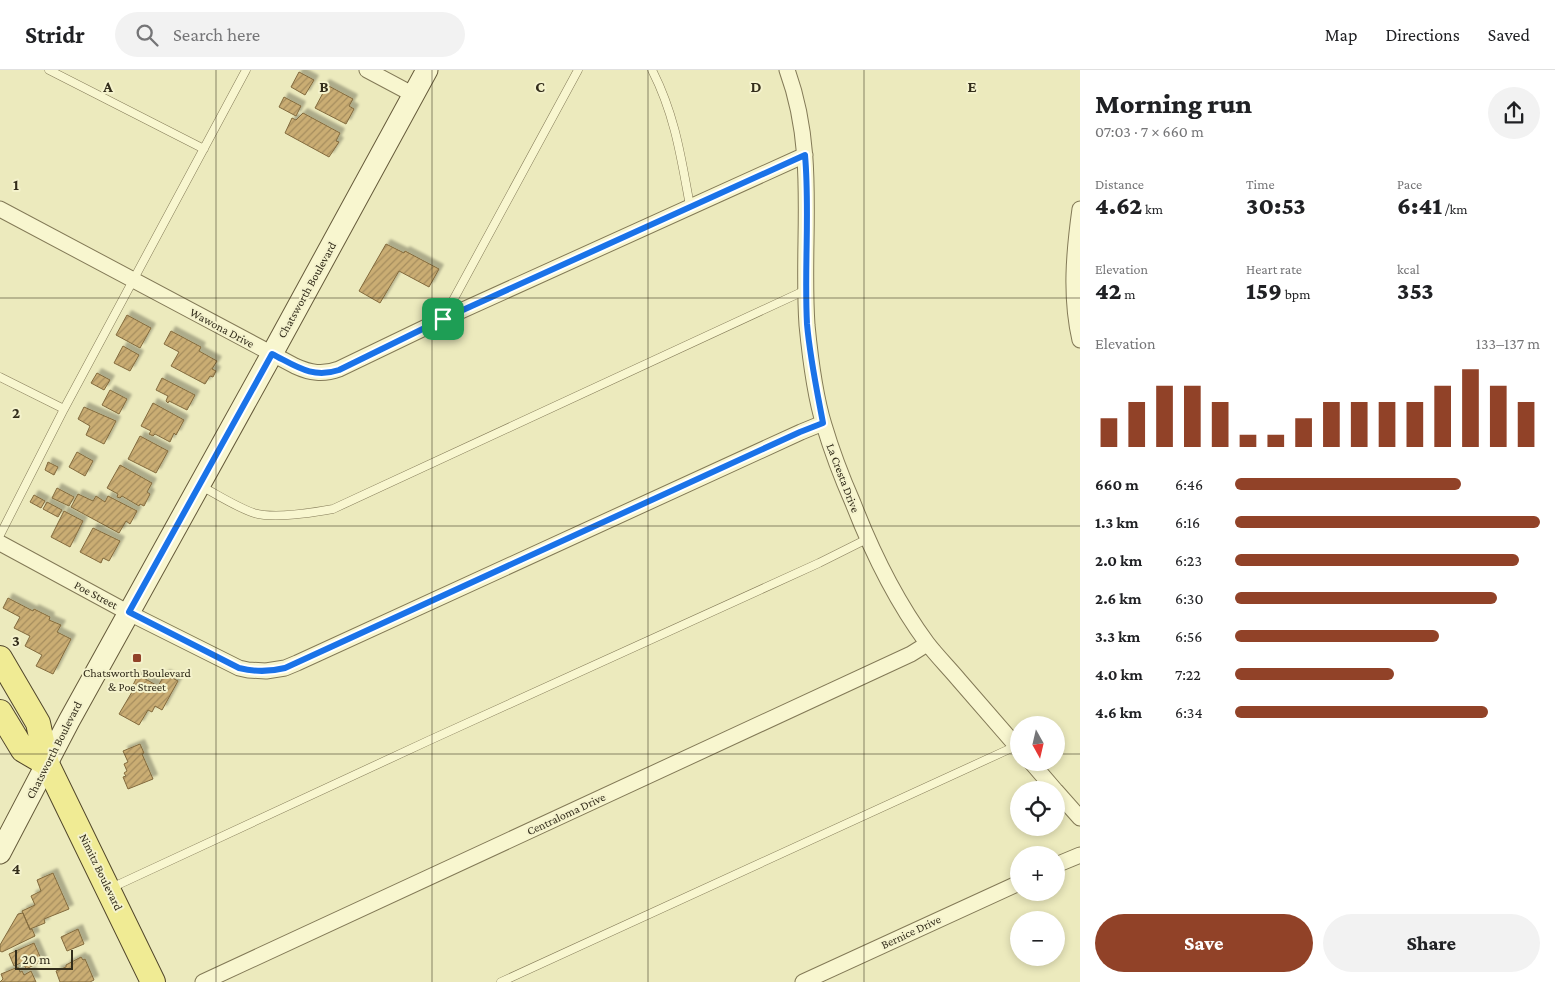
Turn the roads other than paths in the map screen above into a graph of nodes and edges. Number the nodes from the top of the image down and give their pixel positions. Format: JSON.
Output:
{"nodes":[{"id":1,"x":49,"y":70,"type":"edge"},
{"id":2,"x":246,"y":70,"type":"edge"},
{"id":3,"x":367,"y":70,"type":"edge"},
{"id":4,"x":427,"y":70,"type":"edge"},
{"id":5,"x":578,"y":70,"type":"edge"},
{"id":6,"x":652,"y":70,"type":"edge"},
{"id":7,"x":787,"y":70,"type":"edge"},
{"id":8,"x":414,"y":95,"type":"junction"},
{"id":9,"x":204,"y":149,"type":"junction"},
{"id":10,"x":805,"y":155,"type":"junction"},
{"id":11,"x":690,"y":206,"type":"junction"},
{"id":12,"x":0,"y":209,"type":"edge"},
{"id":13,"x":1080,"y":209,"type":"edge"},
{"id":14,"x":133,"y":281,"type":"junction"},
{"id":15,"x":806,"y":290,"type":"junction"},
{"id":16,"x":443,"y":319,"type":"junction"},
{"id":17,"x":1080,"y":340,"type":"edge"},
{"id":18,"x":272,"y":354,"type":"junction"},
{"id":19,"x":0,"y":376,"type":"edge"},
{"id":20,"x":64,"y":409,"type":"junction"},
{"id":21,"x":823,"y":423,"type":"junction"},
{"id":22,"x":200,"y":485,"type":"junction"},
{"id":23,"x":0,"y":535,"type":"edge"},
{"id":24,"x":867,"y":540,"type":"junction"},
{"id":25,"x":0,"y":544,"type":"edge"},
{"id":26,"x":129,"y":612,"type":"junction"},
{"id":27,"x":927,"y":644,"type":"junction"},
{"id":28,"x":0,"y":658,"type":"edge"},
{"id":29,"x":0,"y":712,"type":"edge"},
{"id":30,"x":1010,"y":739,"type":"edge"},
{"id":31,"x":1010,"y":750,"type":"edge"},
{"id":32,"x":47,"y":764,"type":"junction"},
{"id":33,"x":1039,"y":771,"type":"edge"},
{"id":34,"x":1047,"y":781,"type":"edge"},
{"id":35,"x":1065,"y":801,"type":"edge"},
{"id":36,"x":1080,"y":818,"type":"edge"},
{"id":37,"x":0,"y":853,"type":"edge"},
{"id":38,"x":1080,"y":854,"type":"edge"},
{"id":39,"x":1065,"y":862,"type":"edge"},
{"id":40,"x":1010,"y":887,"type":"edge"},
{"id":41,"x":109,"y":889,"type":"junction"},
{"id":42,"x":154,"y":982,"type":"edge"},
{"id":43,"x":204,"y":982,"type":"edge"},
{"id":44,"x":501,"y":982,"type":"edge"},
{"id":45,"x":803,"y":982,"type":"edge"}],
"edges":[{"from":1,"to":9,"type":"lane"},
{"from":2,"to":9,"type":"lane"},
{"from":3,"to":8,"type":"street"},
{"from":4,"to":8,"type":"main road","name":"Chatsworth Boulevard"},
{"from":5,"to":16,"type":"lane"},
{"from":6,"to":11,"type":"lane"},
{"from":7,"to":10,"type":"street","name":"La Cresta Drive"},
{"from":8,"to":18,"type":"main road","name":"Chatsworth Boulevard"},
{"from":9,"to":14,"type":"lane"},
{"from":10,"to":11,"type":"street","name":"Wawona Drive"},
{"from":10,"to":15,"type":"street","name":"La Cresta Drive"},
{"from":11,"to":16,"type":"street","name":"Wawona Drive"},
{"from":12,"to":14,"type":"street","name":"Wawona Drive"},
{"from":13,"to":17,"type":"street"},
{"from":14,"to":18,"type":"street","name":"Wawona Drive"},
{"from":14,"to":20,"type":"lane"},
{"from":15,"to":21,"type":"street","name":"La Cresta Drive"},
{"from":15,"to":22,"type":"lane"},
{"from":16,"to":18,"type":"street","name":"Wawona Drive"},
{"from":18,"to":22,"type":"main road","name":"Chatsworth Boulevard"},
{"from":19,"to":20,"type":"lane"},
{"from":20,"to":23,"type":"lane"},
{"from":21,"to":24,"type":"street","name":"La Cresta Drive"},
{"from":21,"to":26,"type":"street","name":"Poe Street"},
{"from":22,"to":26,"type":"main road","name":"Chatsworth Boulevard"},
{"from":24,"to":27,"type":"street","name":"La Cresta Drive"},
{"from":24,"to":41,"type":"lane"},
{"from":25,"to":26,"type":"street","name":"Poe Street"},
{"from":26,"to":32,"type":"main road","name":"Chatsworth Boulevard"},
{"from":27,"to":30,"type":"street","name":"La Cresta Drive"},
{"from":27,"to":43,"type":"street","name":"Centraloma Drive"},
{"from":28,"to":32,"type":"main road","name":"Nimitz Boulevard"},
{"from":29,"to":32,"type":"main road"},
{"from":31,"to":44,"type":"lane"},
{"from":32,"to":37,"type":"main road","name":"Chatsworth Boulevard"},
{"from":32,"to":41,"type":"main road","name":"Nimitz Boulevard"},
{"from":33,"to":34,"type":"street"},
{"from":35,"to":36,"type":"street"},
{"from":38,"to":39,"type":"street"},
{"from":40,"to":45,"type":"street","name":"Bernice Drive"},
{"from":41,"to":42,"type":"main road","name":"Nimitz Boulevard"}]}
